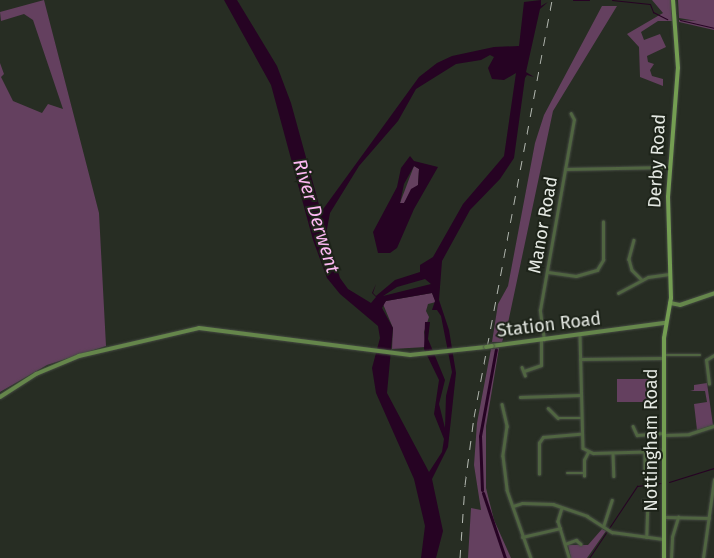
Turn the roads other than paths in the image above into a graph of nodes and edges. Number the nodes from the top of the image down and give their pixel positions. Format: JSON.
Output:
{"nodes":[{"id":1,"x":673,"y":0,"type":"edge"},
{"id":2,"x":571,"y":114,"type":"dead end"},
{"id":3,"x":669,"y":167,"type":"junction"},
{"id":4,"x":565,"y":169,"type":"junction"},
{"id":5,"x":604,"y":222,"type":"dead end"},
{"id":6,"x":604,"y":227,"type":"junction"},
{"id":7,"x":608,"y":227,"type":"dead end"},
{"id":8,"x":634,"y":240,"type":"dead end"},
{"id":9,"x":548,"y":272,"type":"junction"},
{"id":10,"x":669,"y":274,"type":"junction"},
{"id":11,"x":642,"y":280,"type":"junction"},
{"id":12,"x":618,"y":293,"type":"dead end"},
{"id":13,"x":714,"y":293,"type":"edge"},
{"id":14,"x":670,"y":303,"type":"junction"},
{"id":15,"x":665,"y":323,"type":"junction"},
{"id":16,"x":580,"y":335,"type":"junction"},
{"id":17,"x":542,"y":340,"type":"junction"},
{"id":18,"x":700,"y":355,"type":"dead end"},
{"id":19,"x":714,"y":355,"type":"edge"},
{"id":20,"x":664,"y":357,"type":"junction"},
{"id":21,"x":580,"y":359,"type":"junction"},
{"id":22,"x":522,"y":367,"type":"dead end"},
{"id":23,"x":524,"y":372,"type":"junction"},
{"id":24,"x":525,"y":376,"type":"dead end"},
{"id":25,"x":708,"y":379,"type":"junction"},
{"id":26,"x":712,"y":379,"type":"dead end"},
{"id":27,"x":709,"y":384,"type":"dead end"},
{"id":28,"x":580,"y":396,"type":"junction"},
{"id":29,"x":0,"y":397,"type":"edge"},
{"id":30,"x":520,"y":397,"type":"dead end"},
{"id":31,"x":502,"y":404,"type":"dead end"},
{"id":32,"x":548,"y":408,"type":"dead end"},
{"id":33,"x":509,"y":412,"type":"dead end"},
{"id":34,"x":505,"y":414,"type":"junction"},
{"id":35,"x":580,"y":418,"type":"junction"},
{"id":36,"x":633,"y":426,"type":"dead end"},
{"id":37,"x":714,"y":426,"type":"edge"},
{"id":38,"x":692,"y":433,"type":"junction"},
{"id":39,"x":580,"y":434,"type":"junction"},
{"id":40,"x":665,"y":434,"type":"junction"},
{"id":41,"x":692,"y":439,"type":"dead end"},
{"id":42,"x":665,"y":450,"type":"junction"},
{"id":43,"x":645,"y":451,"type":"junction"},
{"id":44,"x":588,"y":452,"type":"junction"},
{"id":45,"x":613,"y":453,"type":"junction"},
{"id":46,"x":503,"y":461,"type":"junction"},
{"id":47,"x":508,"y":461,"type":"dead end"},
{"id":48,"x":567,"y":473,"type":"dead end"},
{"id":49,"x":539,"y":474,"type":"dead end"},
{"id":50,"x":645,"y":474,"type":"dead end"},
{"id":51,"x":614,"y":476,"type":"dead end"},
{"id":52,"x":714,"y":480,"type":"edge"},
{"id":53,"x":612,"y":500,"type":"dead end"},
{"id":54,"x":643,"y":501,"type":"dead end"},
{"id":55,"x":712,"y":503,"type":"edge"},
{"id":56,"x":512,"y":506,"type":"junction"},
{"id":57,"x":562,"y":508,"type":"junction"},
{"id":58,"x":666,"y":517,"type":"junction"},
{"id":59,"x":678,"y":517,"type":"junction"},
{"id":60,"x":709,"y":518,"type":"junction"},
{"id":61,"x":560,"y":528,"type":"junction"},
{"id":62,"x":604,"y":528,"type":"junction"},
{"id":63,"x":522,"y":537,"type":"junction"},
{"id":64,"x":647,"y":537,"type":"junction"},
{"id":65,"x":665,"y":539,"type":"junction"},
{"id":66,"x":565,"y":544,"type":"junction"},
{"id":67,"x":581,"y":544,"type":"dead end"},
{"id":68,"x":531,"y":558,"type":"edge"},
{"id":69,"x":569,"y":558,"type":"edge"},
{"id":70,"x":664,"y":558,"type":"edge"},
{"id":71,"x":672,"y":558,"type":"edge"},
{"id":72,"x":703,"y":558,"type":"edge"}],
"edges":[{"from":1,"to":3,"type":"main road","name":"Derby Road"},
{"from":2,"to":4,"type":"street","name":"Manor Road"},
{"from":3,"to":4,"type":"street"},
{"from":3,"to":10,"type":"main road","name":"Derby Road"},
{"from":4,"to":9,"type":"street","name":"Manor Road"},
{"from":5,"to":6,"type":"street"},
{"from":6,"to":7,"type":"street"},
{"from":6,"to":9,"type":"street"},
{"from":8,"to":11,"type":"street"},
{"from":9,"to":17,"type":"street","name":"Manor Road"},
{"from":10,"to":11,"type":"street"},
{"from":10,"to":14,"type":"main road","name":"Derby Road"},
{"from":11,"to":12,"type":"street"},
{"from":13,"to":14,"type":"main road"},
{"from":14,"to":15,"type":"main road","name":"Derby Road"},
{"from":15,"to":16,"type":"main road","name":"Station Road"},
{"from":15,"to":20,"type":"main road","name":"Nottingham Road"},
{"from":16,"to":17,"type":"main road","name":"Station Road"},
{"from":16,"to":21,"type":"street"},
{"from":17,"to":23,"type":"street","name":"Manor Road"},
{"from":17,"to":29,"type":"main road","name":"Station Road","bridge":true},
{"from":18,"to":20,"type":"street"},
{"from":19,"to":25,"type":"street"},
{"from":20,"to":21,"type":"street"},
{"from":20,"to":40,"type":"main road","name":"Nottingham Road"},
{"from":21,"to":28,"type":"street"},
{"from":22,"to":23,"type":"street"},
{"from":23,"to":24,"type":"street"},
{"from":25,"to":26,"type":"street"},
{"from":25,"to":27,"type":"street"},
{"from":28,"to":30,"type":"street"},
{"from":28,"to":35,"type":"street"},
{"from":31,"to":34,"type":"street"},
{"from":32,"to":35,"type":"street"},
{"from":33,"to":34,"type":"street"},
{"from":34,"to":46,"type":"street"},
{"from":35,"to":39,"type":"street"},
{"from":36,"to":40,"type":"street"},
{"from":37,"to":38,"type":"street"},
{"from":38,"to":40,"type":"street"},
{"from":38,"to":41,"type":"street"},
{"from":39,"to":44,"type":"street"},
{"from":39,"to":49,"type":"street"},
{"from":40,"to":42,"type":"main road","name":"Nottingham Road"},
{"from":42,"to":43,"type":"street"},
{"from":42,"to":58,"type":"main road","name":"Nottingham Road"},
{"from":43,"to":45,"type":"street"},
{"from":43,"to":50,"type":"street"},
{"from":44,"to":45,"type":"street"},
{"from":44,"to":48,"type":"street"},
{"from":45,"to":51,"type":"street"},
{"from":46,"to":47,"type":"street"},
{"from":46,"to":56,"type":"street"},
{"from":52,"to":55,"type":"street"},
{"from":53,"to":62,"type":"street"},
{"from":54,"to":64,"type":"street"},
{"from":55,"to":60,"type":"street"},
{"from":56,"to":57,"type":"street"},
{"from":56,"to":63,"type":"street"},
{"from":57,"to":61,"type":"street"},
{"from":57,"to":62,"type":"street"},
{"from":58,"to":59,"type":"street"},
{"from":58,"to":65,"type":"main road","name":"Nottingham Road"},
{"from":59,"to":60,"type":"street"},
{"from":59,"to":71,"type":"street","name":"Nottingham Road"},
{"from":60,"to":72,"type":"street"},
{"from":61,"to":63,"type":"street"},
{"from":61,"to":66,"type":"street"},
{"from":62,"to":64,"type":"street"},
{"from":63,"to":68,"type":"street"},
{"from":64,"to":65,"type":"street"},
{"from":65,"to":70,"type":"main road","name":"Nottingham Road"},
{"from":66,"to":67,"type":"street"},
{"from":66,"to":69,"type":"street"}]}
